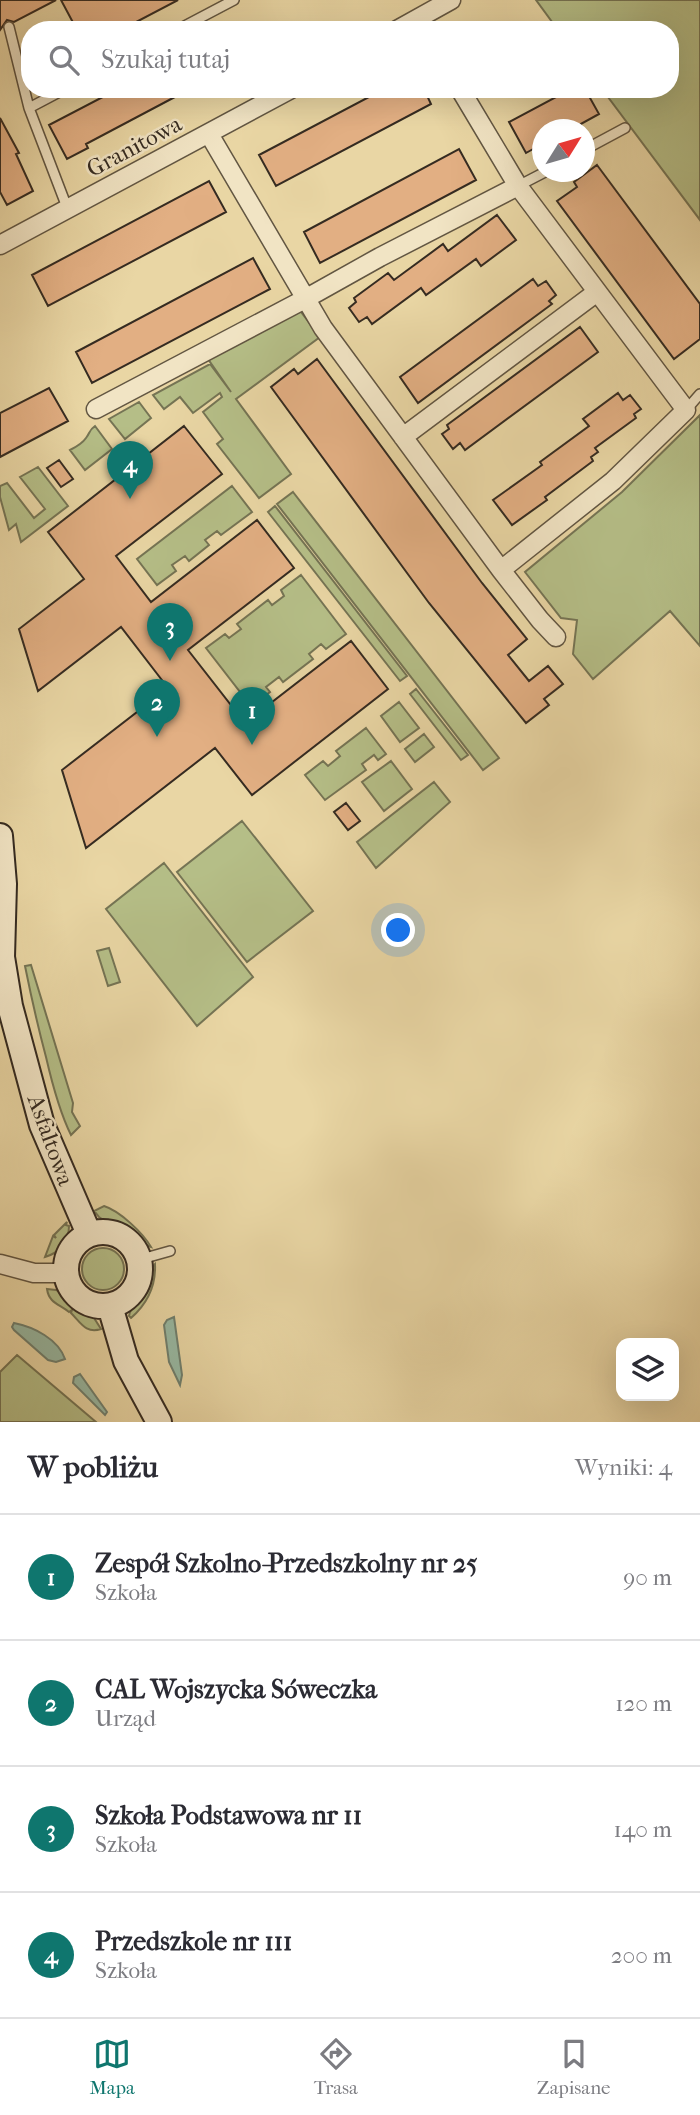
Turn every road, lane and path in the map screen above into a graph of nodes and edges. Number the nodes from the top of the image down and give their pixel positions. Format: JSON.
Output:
{"nodes":[{"id":1,"x":234,"y":0,"type":"edge"},
{"id":2,"x":451,"y":0,"type":"edge"},
{"id":3,"x":194,"y":21,"type":"edge"},
{"id":4,"x":425,"y":21,"type":"edge"},
{"id":5,"x":9,"y":27,"type":"dead end"},
{"id":6,"x":21,"y":76,"type":"edge"},
{"id":7,"x":27,"y":98,"type":"edge"},
{"id":8,"x":48,"y":98,"type":"edge"},
{"id":9,"x":275,"y":98,"type":"edge"},
{"id":10,"x":465,"y":98,"type":"edge"},
{"id":11,"x":29,"y":108,"type":"junction"},
{"id":12,"x":625,"y":128,"type":"dead end"},
{"id":13,"x":209,"y":134,"type":"junction"},
{"id":14,"x":595,"y":144,"type":"edge"},
{"id":15,"x":532,"y":179,"type":"edge"},
{"id":16,"x":518,"y":186,"type":"junction"},
{"id":17,"x":68,"y":210,"type":"junction"},
{"id":18,"x":0,"y":245,"type":"edge"},
{"id":19,"x":597,"y":292,"type":"junction"},
{"id":20,"x":305,"y":299,"type":"junction"},
{"id":21,"x":700,"y":394,"type":"edge"},
{"id":22,"x":96,"y":409,"type":"dead end"},
{"id":23,"x":686,"y":410,"type":"junction"},
{"id":24,"x":403,"y":437,"type":"junction"},
{"id":25,"x":501,"y":570,"type":"junction"},
{"id":26,"x":556,"y":637,"type":"dead end"},
{"id":27,"x":0,"y":836,"type":"edge"},
{"id":28,"x":1,"y":922,"type":"edge"},
{"id":29,"x":89,"y":1234,"type":"junction"},
{"id":30,"x":170,"y":1251,"type":"dead end"},
{"id":31,"x":138,"y":1260,"type":"junction"},
{"id":32,"x":0,"y":1264,"type":"edge"},
{"id":33,"x":66,"y":1273,"type":"junction"},
{"id":34,"x":110,"y":1306,"type":"junction"},
{"id":35,"x":159,"y":1422,"type":"edge"}],
"edges":[{"from":1,"to":3,"type":"lane"},
{"from":2,"to":4,"type":"street"},
{"from":5,"to":6,"type":"lane"},
{"from":7,"to":11,"type":"lane"},
{"from":8,"to":11,"type":"lane"},
{"from":9,"to":13,"type":"street","name":"Granitowa"},
{"from":10,"to":16,"type":"street"},
{"from":11,"to":17,"type":"lane"},
{"from":12,"to":14,"type":"lane"},
{"from":13,"to":17,"type":"street","name":"Granitowa"},
{"from":13,"to":20,"type":"street"},
{"from":15,"to":16,"type":"lane"},
{"from":16,"to":19,"type":"street"},
{"from":16,"to":20,"type":"street"},
{"from":17,"to":18,"type":"street","name":"Granitowa"},
{"from":19,"to":23,"type":"street"},
{"from":19,"to":24,"type":"street"},
{"from":20,"to":22,"type":"street"},
{"from":20,"to":24,"type":"street"},
{"from":21,"to":23,"type":"lane"},
{"from":23,"to":25,"type":"street"},
{"from":24,"to":25,"type":"street"},
{"from":25,"to":26,"type":"street"},
{"from":27,"to":28,"type":"street","name":"Asfaltowa"},
{"from":28,"to":29,"type":"street","name":"Asfaltowa"},
{"from":29,"to":31,"type":"street"},
{"from":29,"to":33,"type":"street"},
{"from":30,"to":31,"type":"lane"},
{"from":31,"to":34,"type":"street"},
{"from":32,"to":33,"type":"street"},
{"from":33,"to":34,"type":"street"},
{"from":34,"to":35,"type":"street"}]}
